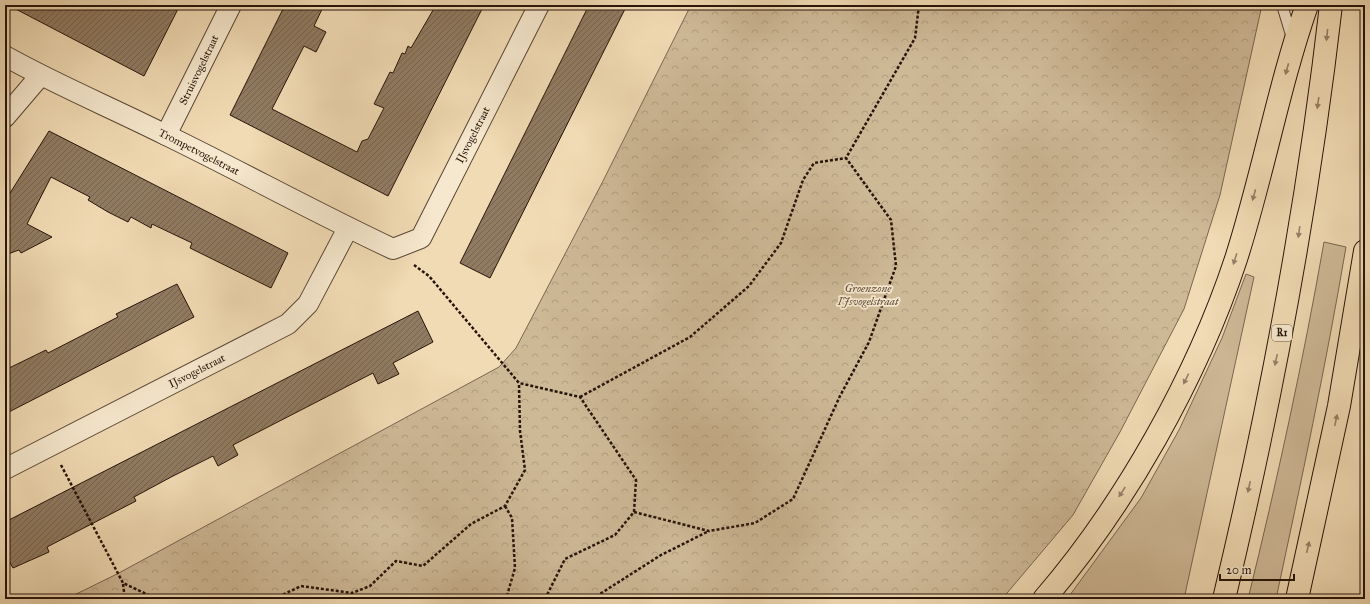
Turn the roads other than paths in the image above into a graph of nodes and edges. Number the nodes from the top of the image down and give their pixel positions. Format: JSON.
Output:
{"nodes":[{"id":1,"x":231,"y":5,"type":"edge"},
{"id":2,"x":539,"y":5,"type":"edge"},
{"id":3,"x":1282,"y":5,"type":"edge"},
{"id":4,"x":1307,"y":5,"type":"edge"},
{"id":5,"x":1331,"y":5,"type":"edge"},
{"id":6,"x":1294,"y":43,"type":"junction"},
{"id":7,"x":5,"y":56,"type":"edge"},
{"id":8,"x":40,"y":76,"type":"junction"},
{"id":9,"x":5,"y":117,"type":"edge"},
{"id":10,"x":166,"y":135,"type":"junction"},
{"id":11,"x":348,"y":228,"type":"junction"},
{"id":12,"x":393,"y":249,"type":"joint"},
{"id":13,"x":1365,"y":251,"type":"edge"},
{"id":14,"x":5,"y":470,"type":"edge"},
{"id":15,"x":1044,"y":599,"type":"edge"},
{"id":16,"x":1224,"y":599,"type":"edge"},
{"id":17,"x":1297,"y":599,"type":"edge"}],
"edges":[{"from":1,"to":10,"type":"street","name":"Struisvogelstraat"},
{"from":2,"to":12,"type":"street","name":"IJsvogelstraat"},
{"from":3,"to":6,"type":"lane"},
{"from":4,"to":6,"type":"highway"},
{"from":5,"to":16,"type":"highway","number":"R1","one_way":true},
{"from":6,"to":15,"type":"highway","one_way":true},
{"from":7,"to":8,"type":"street","name":"Trompetvogelstraat"},
{"from":8,"to":9,"type":"street"},
{"from":8,"to":10,"type":"street","name":"Trompetvogelstraat"},
{"from":10,"to":11,"type":"street","name":"Trompetvogelstraat"},
{"from":11,"to":12,"type":"street","name":"Trompetvogelstraat"},
{"from":11,"to":14,"type":"street","name":"IJsvogelstraat"},
{"from":17,"to":13,"type":"highway","one_way":true}]}
